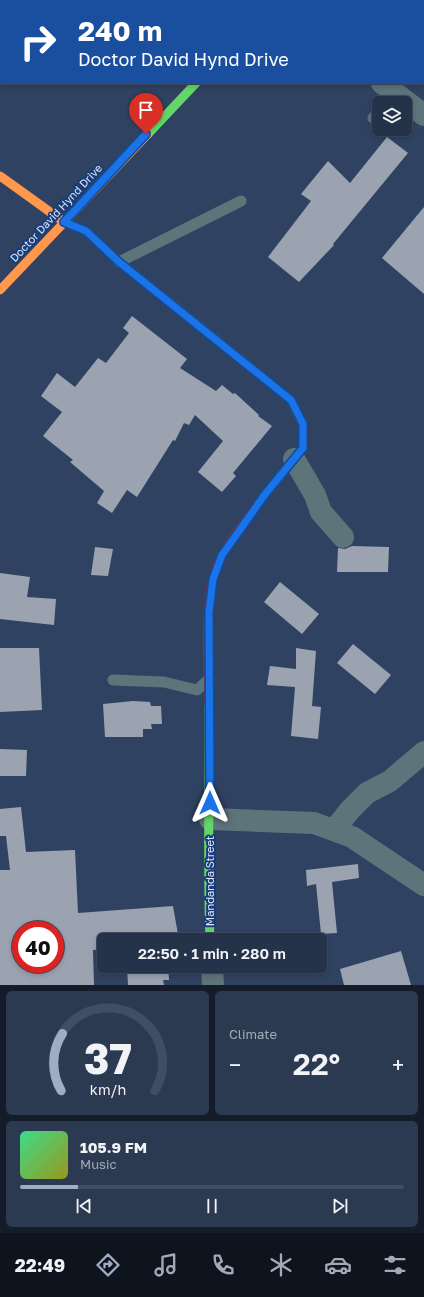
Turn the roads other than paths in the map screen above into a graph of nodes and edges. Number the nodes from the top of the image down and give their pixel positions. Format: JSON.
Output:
{"nodes":[{"id":1,"x":195,"y":84,"type":"edge"},
{"id":2,"x":387,"y":93,"type":"edge"},
{"id":3,"x":424,"y":116,"type":"edge"},
{"id":4,"x":0,"y":176,"type":"edge"},
{"id":5,"x":241,"y":201,"type":"dead end"},
{"id":6,"x":64,"y":222,"type":"junction"},
{"id":7,"x":119,"y":262,"type":"junction"},
{"id":8,"x":0,"y":290,"type":"edge"},
{"id":9,"x":294,"y":459,"type":"junction"},
{"id":10,"x":342,"y":537,"type":"dead end"},
{"id":11,"x":210,"y":678,"type":"junction"},
{"id":12,"x":113,"y":680,"type":"dead end"},
{"id":13,"x":424,"y":752,"type":"edge"},
{"id":14,"x":210,"y":819,"type":"junction"},
{"id":15,"x":334,"y":830,"type":"junction"},
{"id":16,"x":424,"y":885,"type":"edge"},
{"id":17,"x":210,"y":933,"type":"edge"},
{"id":18,"x":212,"y":973,"type":"edge"},
{"id":19,"x":213,"y":985,"type":"edge"}],
"edges":[{"from":1,"to":6,"type":"street","name":"Doctor David Hynd Drive"},
{"from":2,"to":3,"type":"street"},
{"from":4,"to":6,"type":"street","name":"Mandanda Street"},
{"from":5,"to":7,"type":"lane"},
{"from":6,"to":7,"type":"street","name":"Mandanda Street"},
{"from":6,"to":8,"type":"street","name":"Doctor David Hynd Drive"},
{"from":7,"to":9,"type":"street","name":"Mandanda Street"},
{"from":9,"to":10,"type":"street"},
{"from":9,"to":11,"type":"street","name":"Mandanda Street"},
{"from":11,"to":12,"type":"lane"},
{"from":11,"to":14,"type":"street","name":"Mandanda Street"},
{"from":13,"to":15,"type":"street"},
{"from":14,"to":15,"type":"street"},
{"from":14,"to":17,"type":"street","name":"Mandanda Street"},
{"from":15,"to":16,"type":"street"},
{"from":18,"to":19,"type":"street"}]}
